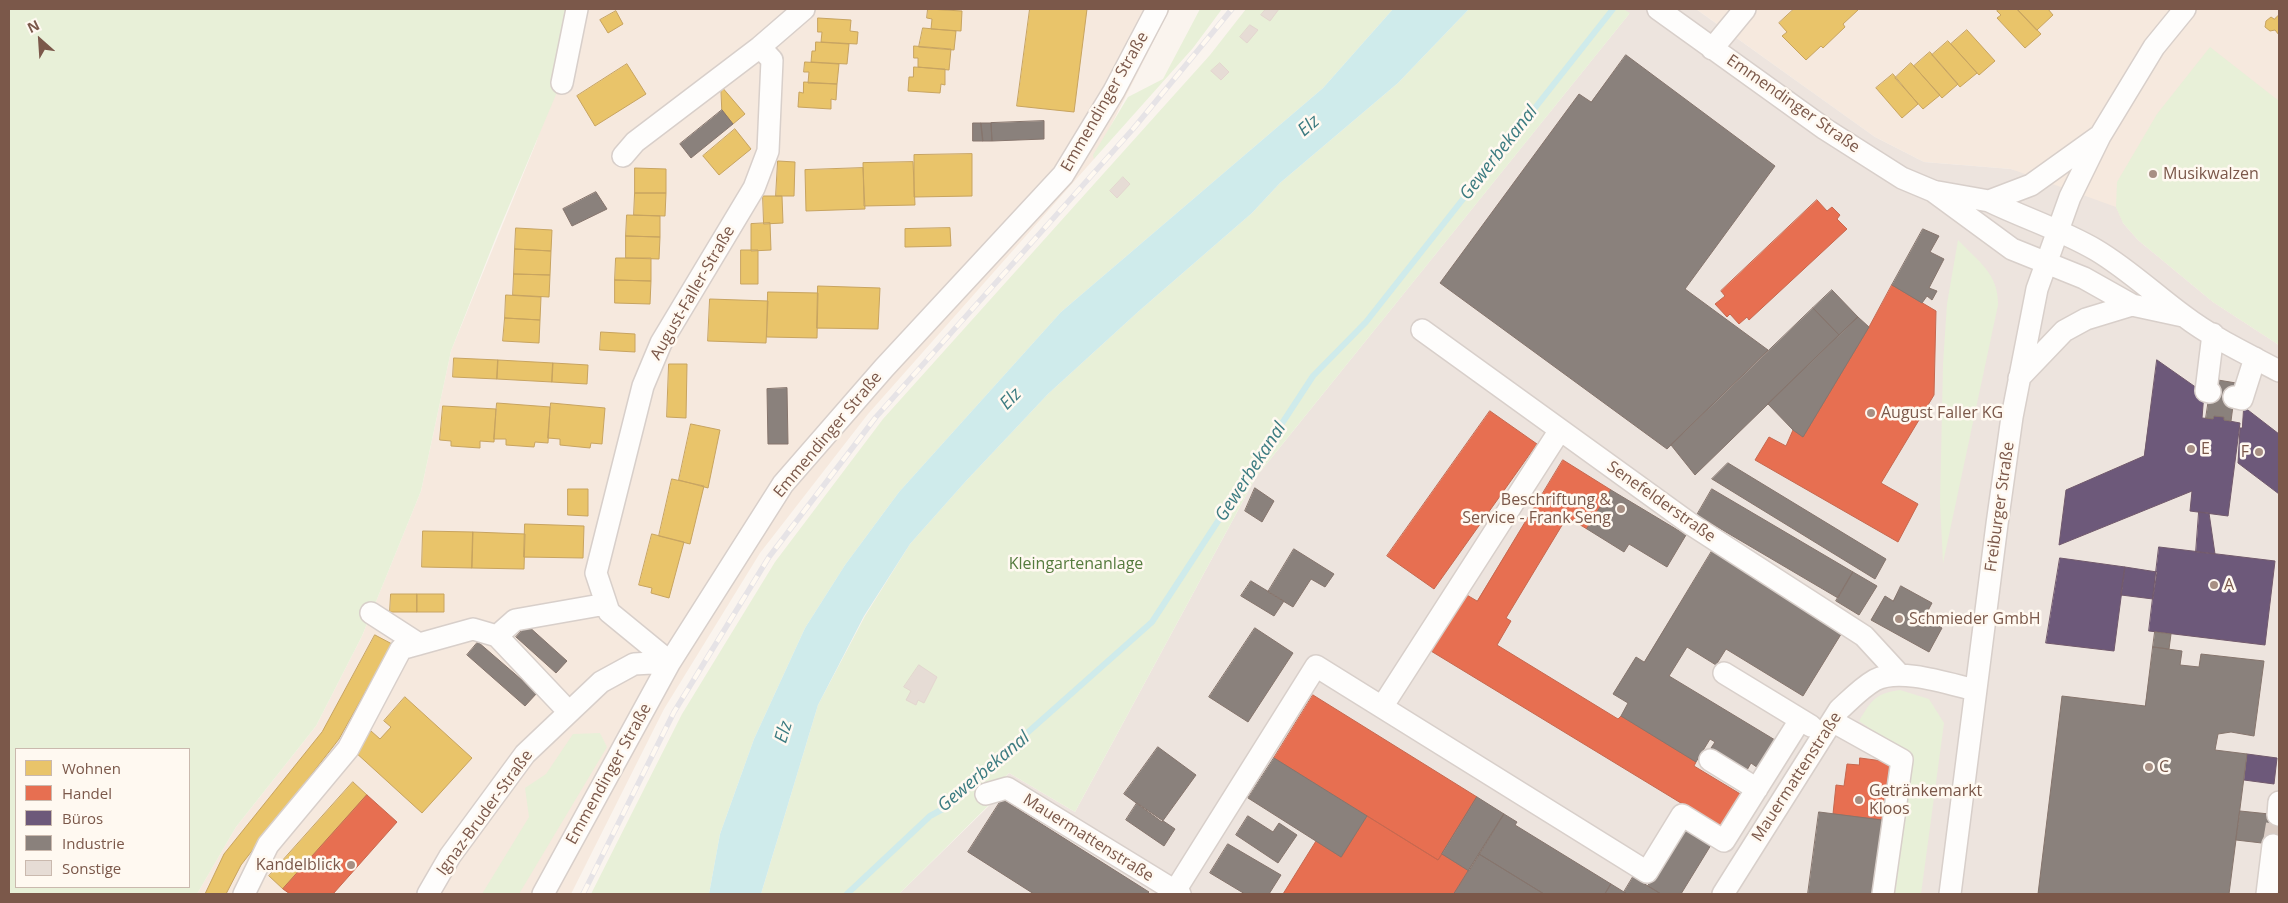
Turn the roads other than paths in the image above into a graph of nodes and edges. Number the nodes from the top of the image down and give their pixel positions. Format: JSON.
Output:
{"nodes":[{"id":1,"x":577,"y":9,"type":"edge"},
{"id":2,"x":804,"y":9,"type":"edge"},
{"id":3,"x":1157,"y":9,"type":"edge"},
{"id":4,"x":1658,"y":9,"type":"edge"},
{"id":5,"x":1745,"y":9,"type":"edge"},
{"id":6,"x":2185,"y":9,"type":"edge"},
{"id":7,"x":760,"y":47,"type":"junction"},
{"id":8,"x":1712,"y":49,"type":"junction"},
{"id":9,"x":562,"y":83,"type":"dead end"},
{"id":10,"x":2100,"y":136,"type":"junction"},
{"id":11,"x":623,"y":156,"type":"dead end"},
{"id":12,"x":1933,"y":191,"type":"junction"},
{"id":13,"x":1989,"y":201,"type":"junction"},
{"id":14,"x":2057,"y":230,"type":"junction"},
{"id":15,"x":2046,"y":263,"type":"junction"},
{"id":16,"x":2132,"y":305,"type":"junction"},
{"id":17,"x":2184,"y":316,"type":"junction"},
{"id":18,"x":1422,"y":330,"type":"dead end"},
{"id":19,"x":2213,"y":334,"type":"junction"},
{"id":20,"x":2255,"y":358,"type":"junction"},
{"id":21,"x":2279,"y":371,"type":"edge"},
{"id":22,"x":2019,"y":378,"type":"junction"},
{"id":23,"x":2210,"y":392,"type":"dead end"},
{"id":24,"x":2234,"y":397,"type":"dead end"},
{"id":25,"x":1560,"y":430,"type":"junction"},
{"id":26,"x":606,"y":604,"type":"junction"},
{"id":27,"x":371,"y":613,"type":"dead end"},
{"id":28,"x":497,"y":636,"type":"junction"},
{"id":29,"x":419,"y":644,"type":"junction"},
{"id":30,"x":670,"y":662,"type":"junction"},
{"id":31,"x":1724,"y":673,"type":"dead end"},
{"id":32,"x":1899,"y":674,"type":"junction"},
{"id":33,"x":1975,"y":690,"type":"junction"},
{"id":34,"x":1382,"y":707,"type":"junction"},
{"id":35,"x":569,"y":712,"type":"junction"},
{"id":36,"x":1800,"y":720,"type":"junction"},
{"id":37,"x":1828,"y":728,"type":"junction"},
{"id":38,"x":1710,"y":760,"type":"dead end"},
{"id":39,"x":1757,"y":789,"type":"junction"},
{"id":40,"x":990,"y":793,"type":"dead end"},
{"id":41,"x":2273,"y":845,"type":"tunnel mouth"},
{"id":42,"x":1178,"y":893,"type":"edge"},
{"id":43,"x":244,"y":894,"type":"edge"},
{"id":44,"x":428,"y":894,"type":"edge"},
{"id":45,"x":543,"y":894,"type":"edge"},
{"id":46,"x":1723,"y":894,"type":"edge"},
{"id":47,"x":1883,"y":894,"type":"edge"},
{"id":48,"x":1950,"y":894,"type":"edge"},
{"id":49,"x":2267,"y":894,"type":"edge"}],
"edges":[{"from":1,"to":9,"type":"street"},
{"from":2,"to":7,"type":"street"},
{"from":3,"to":30,"type":"street","name":"Emmendinger Straße"},
{"from":4,"to":8,"type":"street","name":"Emmendinger Straße"},
{"from":5,"to":8,"type":"street"},
{"from":6,"to":10,"type":"street","name":"Freiburger Straße"},
{"from":7,"to":11,"type":"street"},
{"from":7,"to":26,"type":"street","name":"August-Faller-Straße"},
{"from":8,"to":12,"type":"street","name":"Emmendinger Straße"},
{"from":10,"to":13,"type":"street"},
{"from":10,"to":14,"type":"street","name":"Freiburger Straße"},
{"from":12,"to":13,"type":"street","name":"Emmendinger Straße"},
{"from":12,"to":15,"type":"street","name":"Emmendinger Straße"},
{"from":13,"to":14,"type":"street","name":"Emmendinger Straße"},
{"from":14,"to":15,"type":"street","name":"Freiburger Straße"},
{"from":14,"to":17,"type":"street","name":"Emmendinger Straße"},
{"from":15,"to":16,"type":"street","name":"Emmendinger Straße"},
{"from":15,"to":22,"type":"street","name":"Freiburger Straße"},
{"from":16,"to":17,"type":"street"},
{"from":16,"to":22,"type":"street"},
{"from":17,"to":19,"type":"street"},
{"from":18,"to":25,"type":"street","name":"Senefelderstraße"},
{"from":19,"to":20,"type":"street"},
{"from":19,"to":23,"type":"street"},
{"from":20,"to":21,"type":"street"},
{"from":20,"to":24,"type":"street"},
{"from":22,"to":33,"type":"street","name":"Freiburger Straße"},
{"from":25,"to":32,"type":"street","name":"Senefelderstraße"},
{"from":25,"to":34,"type":"street"},
{"from":26,"to":28,"type":"street"},
{"from":26,"to":30,"type":"street","name":"August-Faller-Straße"},
{"from":27,"to":29,"type":"street"},
{"from":28,"to":29,"type":"street"},
{"from":28,"to":35,"type":"street"},
{"from":29,"to":43,"type":"street"},
{"from":30,"to":35,"type":"street","name":"Ignaz-Bruder-Straße"},
{"from":30,"to":45,"type":"street","name":"Emmendinger Straße"},
{"from":31,"to":36,"type":"street"},
{"from":32,"to":33,"type":"street","name":"Mauermattenstraße"},
{"from":32,"to":37,"type":"street","name":"Mauermattenstraße"},
{"from":33,"to":48,"type":"street","name":"Freiburger Straße"},
{"from":34,"to":39,"type":"street"},
{"from":34,"to":42,"type":"street"},
{"from":35,"to":44,"type":"street","name":"Ignaz-Bruder-Straße"},
{"from":36,"to":37,"type":"street"},
{"from":36,"to":39,"type":"street"},
{"from":37,"to":46,"type":"street","name":"Mauermattenstraße"},
{"from":37,"to":47,"type":"street"},
{"from":38,"to":39,"type":"street"},
{"from":40,"to":42,"type":"street","name":"Mauermattenstraße"},
{"from":41,"to":49,"type":"street"}]}
